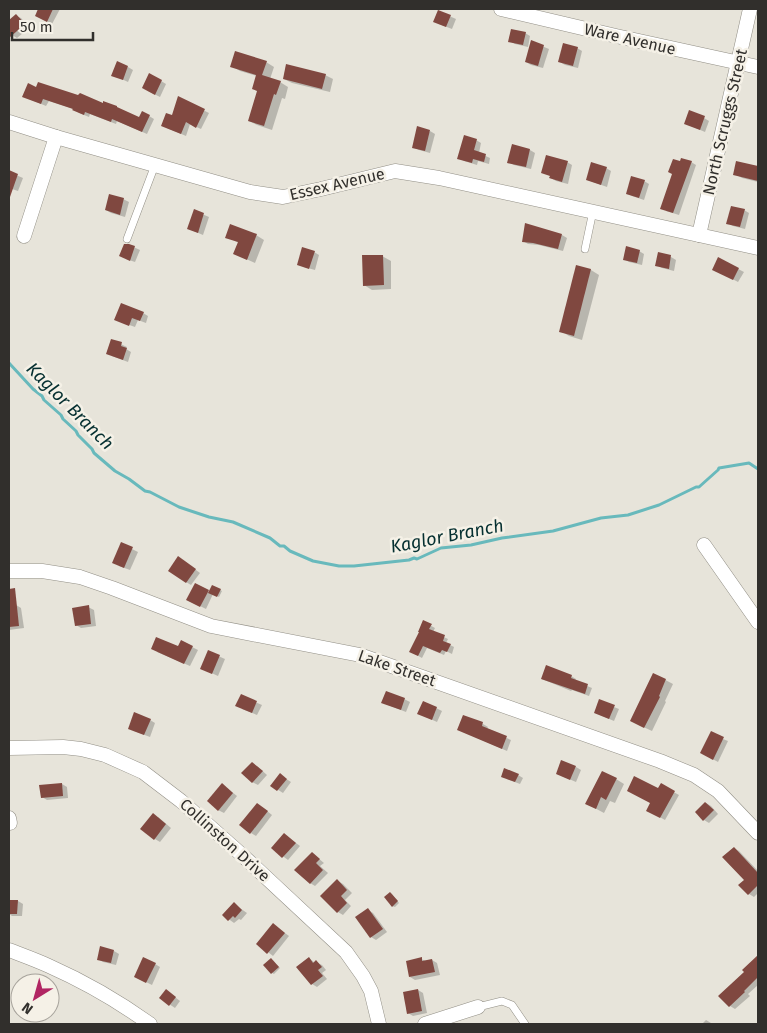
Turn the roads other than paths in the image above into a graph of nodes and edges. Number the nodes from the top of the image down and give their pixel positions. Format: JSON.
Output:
{"nodes":[{"id":1,"x":501,"y":9,"type":"edge"},
{"id":2,"x":750,"y":9,"type":"edge"},
{"id":3,"x":739,"y":63,"type":"junction"},
{"id":4,"x":758,"y":67,"type":"edge"},
{"id":5,"x":9,"y":122,"type":"edge"},
{"id":6,"x":56,"y":137,"type":"junction"},
{"id":7,"x":155,"y":165,"type":"junction"},
{"id":8,"x":593,"y":212,"type":"junction"},
{"id":9,"x":699,"y":234,"type":"junction"},
{"id":10,"x":24,"y":236,"type":"dead end"},
{"id":11,"x":127,"y":239,"type":"dead end"},
{"id":12,"x":758,"y":248,"type":"edge"},
{"id":13,"x":584,"y":249,"type":"dead end"},
{"id":14,"x":704,"y":545,"type":"dead end"},
{"id":15,"x":9,"y":571,"type":"edge"},
{"id":16,"x":758,"y":622,"type":"edge"},
{"id":17,"x":9,"y":748,"type":"edge"},
{"id":18,"x":758,"y":833,"type":"edge"},
{"id":19,"x":9,"y":950,"type":"edge"},
{"id":20,"x":478,"y":1007,"type":"joint"},
{"id":21,"x":150,"y":1024,"type":"edge"},
{"id":22,"x":379,"y":1024,"type":"edge"},
{"id":23,"x":425,"y":1024,"type":"edge"},
{"id":24,"x":525,"y":1024,"type":"edge"}],
"edges":[{"from":1,"to":3,"type":"street","name":"Ware Avenue"},
{"from":2,"to":3,"type":"street","name":"North Scruggs Street"},
{"from":3,"to":4,"type":"street","name":"Ware Avenue"},
{"from":3,"to":9,"type":"street","name":"North Scruggs Street"},
{"from":5,"to":6,"type":"street","name":"Essex Avenue"},
{"from":6,"to":7,"type":"street","name":"Essex Avenue"},
{"from":6,"to":10,"type":"street"},
{"from":7,"to":8,"type":"street","name":"Essex Avenue"},
{"from":7,"to":11,"type":"lane"},
{"from":8,"to":9,"type":"street","name":"Essex Avenue"},
{"from":8,"to":13,"type":"lane"},
{"from":9,"to":12,"type":"street","name":"Essex Avenue"},
{"from":14,"to":16,"type":"street"},
{"from":15,"to":18,"type":"street","name":"Lake Street"},
{"from":17,"to":22,"type":"street","name":"Collinston Drive"},
{"from":19,"to":21,"type":"street"},
{"from":20,"to":23,"type":"street"},
{"from":20,"to":24,"type":"lane"}]}
